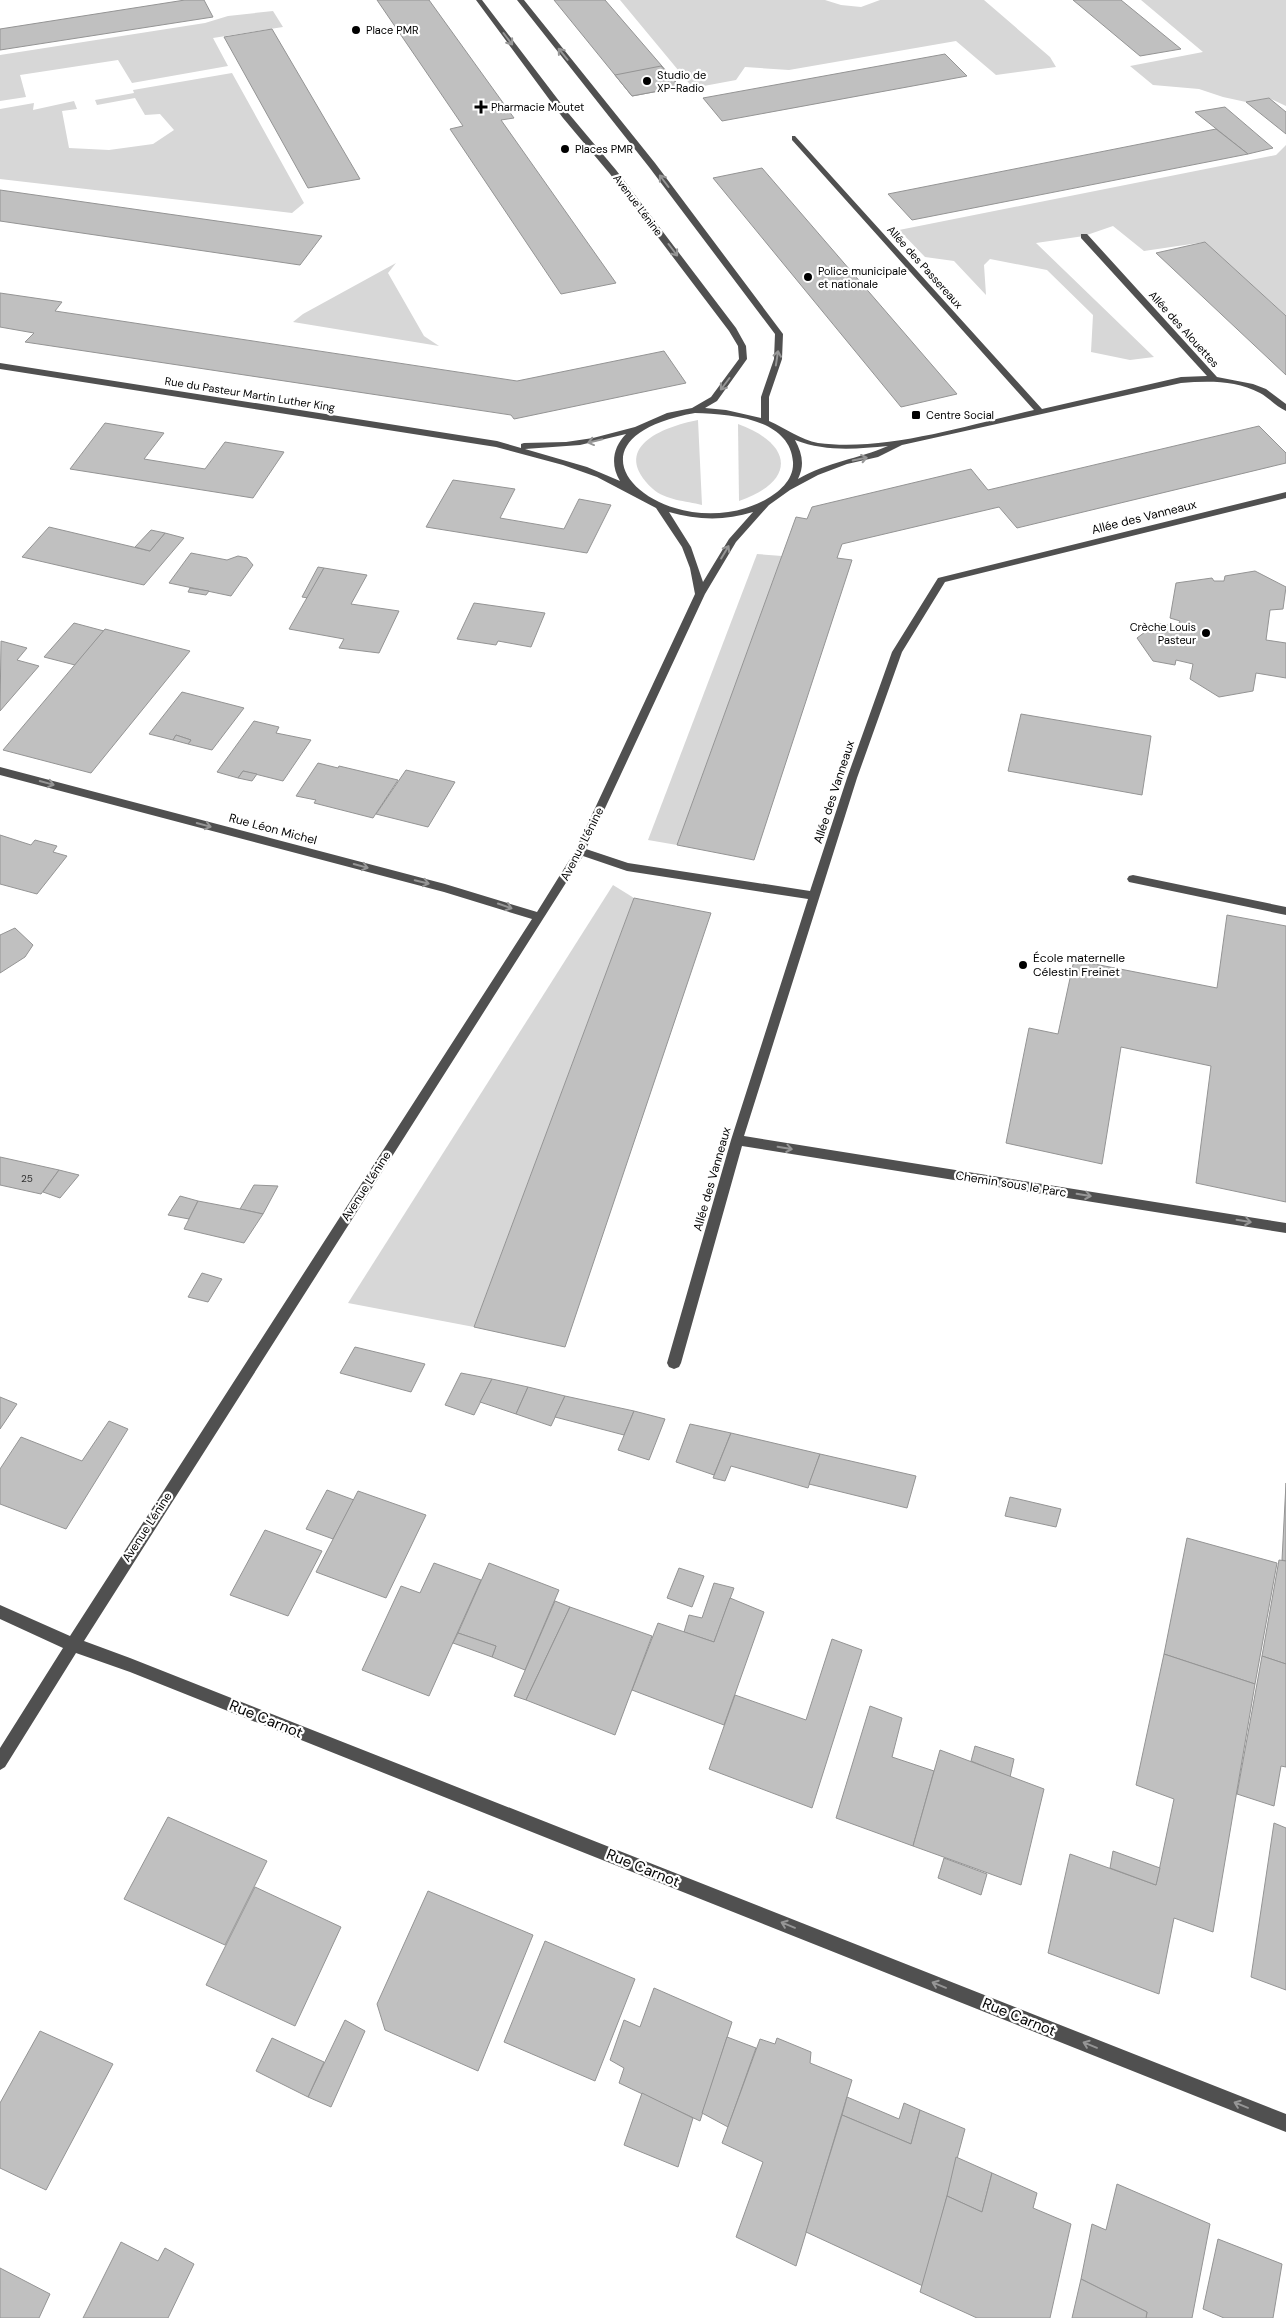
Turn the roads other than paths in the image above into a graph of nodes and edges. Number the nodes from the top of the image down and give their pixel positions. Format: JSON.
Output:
{"nodes":[{"id":1,"x":479,"y":0,"type":"edge"},
{"id":2,"x":520,"y":0,"type":"edge"},
{"id":3,"x":795,"y":138,"type":"dead end"},
{"id":4,"x":1084,"y":236,"type":"dead end"},
{"id":5,"x":0,"y":366,"type":"edge"},
{"id":6,"x":1213,"y":378,"type":"junction"},
{"id":7,"x":1286,"y":408,"type":"edge"},
{"id":8,"x":695,"y":410,"type":"junction"},
{"id":9,"x":1038,"y":411,"type":"junction"},
{"id":10,"x":766,"y":422,"type":"junction"},
{"id":11,"x":641,"y":426,"type":"junction"},
{"id":12,"x":782,"y":432,"type":"junction"},
{"id":13,"x":905,"y":442,"type":"junction"},
{"id":14,"x":496,"y":444,"type":"junction"},
{"id":15,"x":788,"y":489,"type":"junction"},
{"id":16,"x":634,"y":491,"type":"junction"},
{"id":17,"x":1286,"y":495,"type":"edge"},
{"id":18,"x":765,"y":504,"type":"junction"},
{"id":19,"x":660,"y":506,"type":"junction"},
{"id":20,"x":700,"y":594,"type":"junction"},
{"id":21,"x":0,"y":771,"type":"edge"},
{"id":22,"x":580,"y":851,"type":"junction"},
{"id":23,"x":1132,"y":879,"type":"dead end"},
{"id":24,"x":814,"y":896,"type":"junction"},
{"id":25,"x":1286,"y":910,"type":"edge"},
{"id":26,"x":538,"y":917,"type":"junction"},
{"id":27,"x":737,"y":1140,"type":"junction"},
{"id":28,"x":1286,"y":1228,"type":"edge"},
{"id":29,"x":674,"y":1363,"type":"dead end"},
{"id":30,"x":0,"y":1612,"type":"edge"},
{"id":31,"x":74,"y":1644,"type":"junction"},
{"id":32,"x":0,"y":1762,"type":"edge"},
{"id":33,"x":1286,"y":2123,"type":"edge"}],
"edges":[{"from":1,"to":8,"type":"street","name":"Avenue Lénine","one_way":true},
{"from":10,"to":2,"type":"street","one_way":true},
{"from":3,"to":9,"type":"street","name":"Allée des Passereaux"},
{"from":4,"to":6,"type":"street","name":"Allée des Alouettes"},
{"from":5,"to":14,"type":"street","name":"Rue du Pasteur Martin Luther King"},
{"from":6,"to":7,"type":"street","name":"Allée des Alouettes"},
{"from":6,"to":9,"type":"street"},
{"from":8,"to":10,"type":"street"},
{"from":8,"to":11,"type":"street"},
{"from":9,"to":13,"type":"street"},
{"from":10,"to":12,"type":"street"},
{"from":11,"to":14,"type":"street","name":"Rue du Pasteur Martin Luther King","one_way":true},
{"from":11,"to":16,"type":"street"},
{"from":12,"to":13,"type":"street"},
{"from":12,"to":15,"type":"street"},
{"from":15,"to":13,"type":"street","one_way":true},
{"from":14,"to":16,"type":"street","name":"Rue du Pasteur Martin Luther King"},
{"from":15,"to":18,"type":"street"},
{"from":16,"to":19,"type":"street"},
{"from":17,"to":24,"type":"street","name":"Allée des Vanneaux"},
{"from":18,"to":19,"type":"street"},
{"from":20,"to":18,"type":"street","name":"Avenue Lénine","one_way":true},
{"from":19,"to":20,"type":"street"},
{"from":20,"to":22,"type":"street","name":"Avenue Lénine"},
{"from":21,"to":26,"type":"street","name":"Rue Léon Michel","one_way":true},
{"from":22,"to":24,"type":"street"},
{"from":22,"to":26,"type":"street","name":"Avenue Lénine"},
{"from":23,"to":25,"type":"street"},
{"from":24,"to":27,"type":"street","name":"Allée des Vanneaux"},
{"from":26,"to":31,"type":"street","name":"Avenue Lénine"},
{"from":27,"to":28,"type":"street","name":"Chemin sous le Parc","one_way":true},
{"from":27,"to":29,"type":"street","name":"Allée des Vanneaux"},
{"from":30,"to":31,"type":"street","name":"Rue Carnot"},
{"from":31,"to":32,"type":"street","name":"Avenue Lénine"},
{"from":33,"to":31,"type":"street","name":"Rue Carnot","one_way":true}]}
